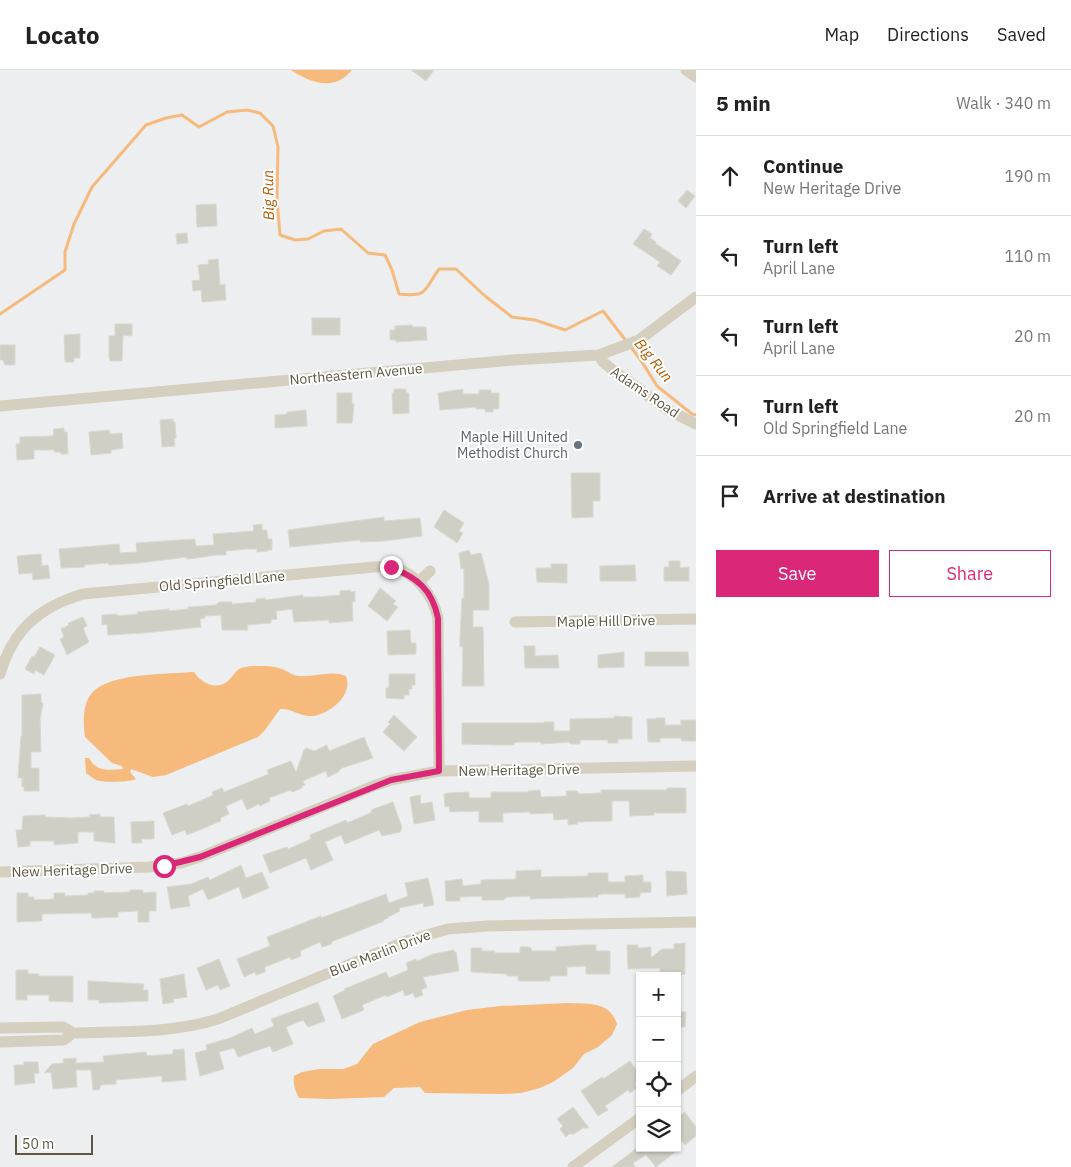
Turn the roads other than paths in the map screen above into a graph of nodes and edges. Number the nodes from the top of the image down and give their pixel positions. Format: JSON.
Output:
{"nodes":[{"id":1,"x":686,"y":70,"type":"edge"},
{"id":2,"x":696,"y":77,"type":"edge"},
{"id":3,"x":696,"y":297,"type":"edge"},
{"id":4,"x":600,"y":354,"type":"junction"},
{"id":5,"x":0,"y":406,"type":"edge"},
{"id":6,"x":696,"y":424,"type":"edge"},
{"id":7,"x":430,"y":571,"type":"dead end"},
{"id":8,"x":420,"y":582,"type":"junction"},
{"id":9,"x":696,"y":619,"type":"edge"},
{"id":10,"x":515,"y":622,"type":"dead end"},
{"id":11,"x":0,"y":674,"type":"edge"},
{"id":12,"x":696,"y":766,"type":"edge"},
{"id":13,"x":439,"y":771,"type":"junction"},
{"id":14,"x":0,"y":872,"type":"edge"},
{"id":15,"x":696,"y":922,"type":"edge"},
{"id":16,"x":0,"y":1028,"type":"edge"},
{"id":17,"x":73,"y":1033,"type":"junction"},
{"id":18,"x":0,"y":1042,"type":"edge"},
{"id":19,"x":696,"y":1076,"type":"edge"},
{"id":20,"x":681,"y":1088,"type":"edge"},
{"id":21,"x":636,"y":1121,"type":"edge"},
{"id":22,"x":573,"y":1167,"type":"edge"}],
"edges":[{"from":1,"to":2,"type":"street"},
{"from":3,"to":4,"type":"street","name":"Northeastern Avenue"},
{"from":4,"to":5,"type":"street","name":"Northeastern Avenue"},
{"from":4,"to":6,"type":"street","name":"Adams Road"},
{"from":7,"to":8,"type":"street"},
{"from":8,"to":11,"type":"street","name":"Old Springfield Lane"},
{"from":8,"to":13,"type":"street"},
{"from":9,"to":10,"type":"street","name":"Maple Hill Drive"},
{"from":12,"to":13,"type":"street","name":"New Heritage Drive"},
{"from":13,"to":14,"type":"street","name":"New Heritage Drive"},
{"from":15,"to":17,"type":"street","name":"Blue Marlin Drive"},
{"from":16,"to":17,"type":"street","name":"Blue Marlin Drive"},
{"from":17,"to":18,"type":"street","name":"Blue Marlin Drive"},
{"from":19,"to":20,"type":"street"},
{"from":21,"to":22,"type":"street"}]}
